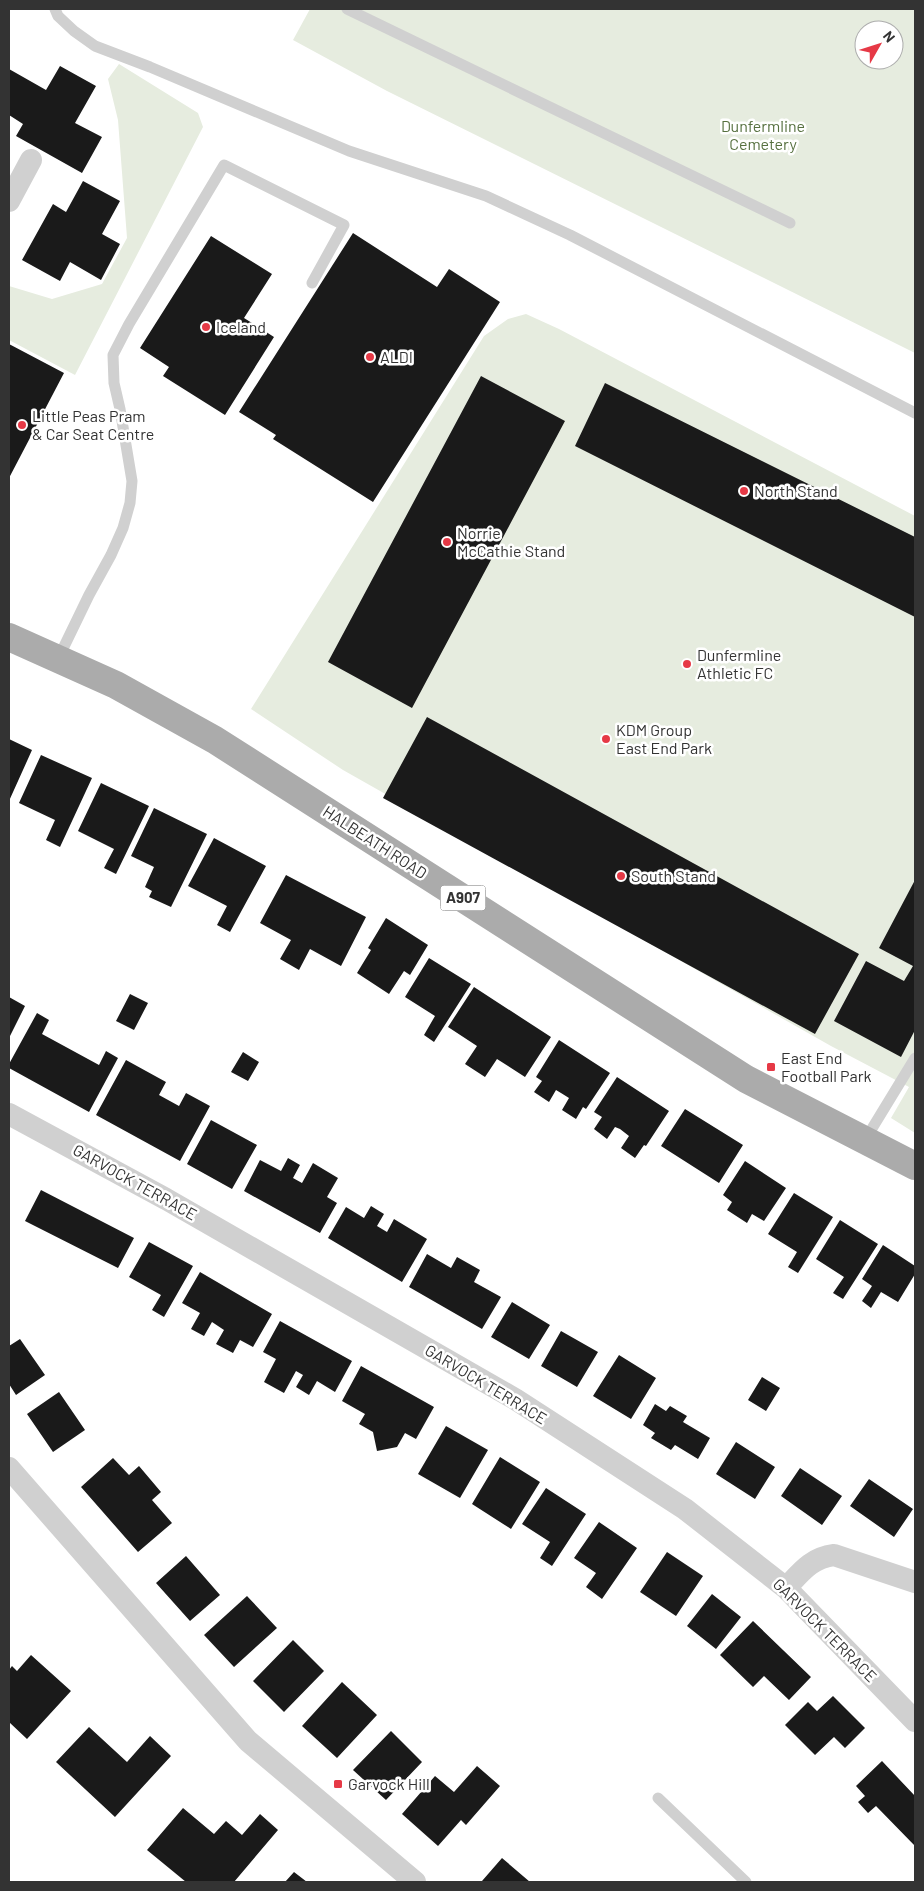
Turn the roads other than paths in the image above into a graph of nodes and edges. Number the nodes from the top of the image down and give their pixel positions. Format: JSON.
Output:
{"nodes":[{"id":1,"x":55,"y":9,"type":"edge"},
{"id":2,"x":347,"y":9,"type":"edge"},
{"id":3,"x":31,"y":160,"type":"dead end"},
{"id":4,"x":11,"y":192,"type":"edge"},
{"id":5,"x":790,"y":223,"type":"dead end"},
{"id":6,"x":312,"y":283,"type":"dead end"},
{"id":7,"x":915,"y":413,"type":"edge"},
{"id":8,"x":9,"y":637,"type":"edge"},
{"id":9,"x":58,"y":659,"type":"junction"},
{"id":10,"x":915,"y":1058,"type":"edge"},
{"id":11,"x":9,"y":1114,"type":"edge"},
{"id":12,"x":865,"y":1140,"type":"junction"},
{"id":13,"x":915,"y":1166,"type":"edge"},
{"id":14,"x":9,"y":1468,"type":"edge"},
{"id":15,"x":915,"y":1582,"type":"edge"},
{"id":16,"x":786,"y":1588,"type":"junction"},
{"id":17,"x":915,"y":1721,"type":"edge"},
{"id":18,"x":658,"y":1798,"type":"dead end"},
{"id":19,"x":415,"y":1882,"type":"edge"},
{"id":20,"x":746,"y":1882,"type":"edge"}],
"edges":[{"from":1,"to":7,"type":"lane"},
{"from":2,"to":5,"type":"lane"},
{"from":3,"to":4,"type":"street"},
{"from":6,"to":9,"type":"lane"},
{"from":8,"to":9,"type":"main road","name":"HALBEATH ROAD","number":"A907"},
{"from":9,"to":12,"type":"main road","name":"HALBEATH ROAD","number":"A907"},
{"from":10,"to":12,"type":"lane"},
{"from":11,"to":16,"type":"street","name":"GARVOCK TERRACE"},
{"from":12,"to":13,"type":"main road","name":"HALBEATH ROAD","number":"A907"},
{"from":14,"to":19,"type":"street"},
{"from":15,"to":16,"type":"street"},
{"from":16,"to":17,"type":"street","name":"GARVOCK TERRACE"},
{"from":18,"to":20,"type":"lane"}]}
